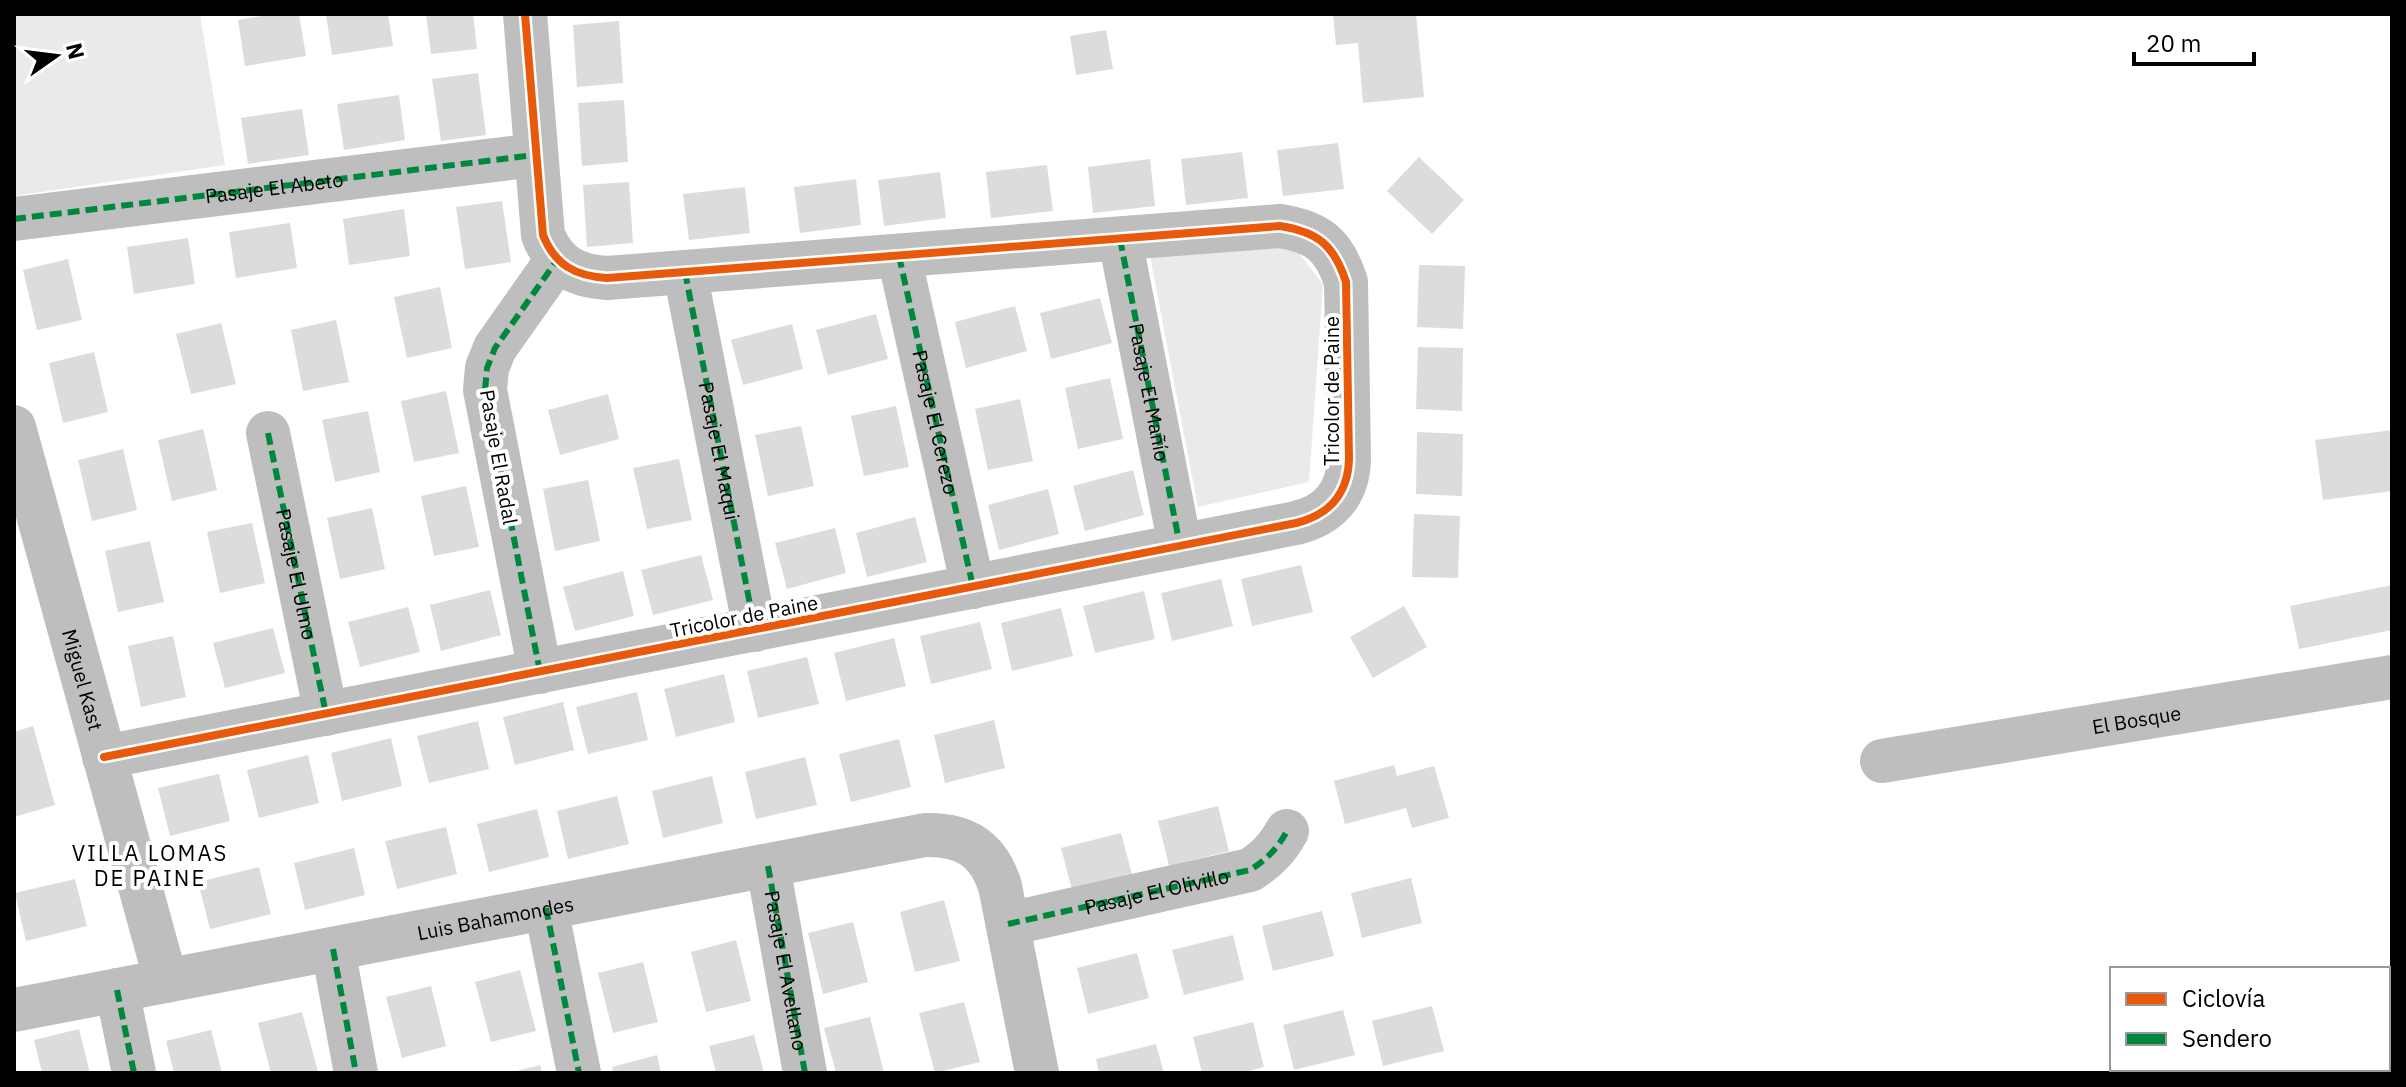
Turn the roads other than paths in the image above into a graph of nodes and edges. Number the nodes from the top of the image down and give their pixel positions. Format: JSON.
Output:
{"nodes":[{"id":1,"x":525,"y":14,"type":"edge"},
{"id":2,"x":535,"y":155,"type":"junction"},
{"id":3,"x":14,"y":219,"type":"edge"},
{"id":4,"x":1120,"y":239,"type":"junction"},
{"id":5,"x":899,"y":256,"type":"junction"},
{"id":6,"x":557,"y":260,"type":"junction"},
{"id":7,"x":685,"y":272,"type":"junction"},
{"id":8,"x":14,"y":427,"type":"edge"},
{"id":9,"x":268,"y":433,"type":"dead end"},
{"id":10,"x":1180,"y":546,"type":"junction"},
{"id":11,"x":973,"y":587,"type":"junction"},
{"id":12,"x":755,"y":630,"type":"junction"},
{"id":13,"x":540,"y":672,"type":"junction"},
{"id":14,"x":2392,"y":677,"type":"edge"},
{"id":15,"x":326,"y":714,"type":"junction"},
{"id":16,"x":104,"y":757,"type":"junction"},
{"id":17,"x":1882,"y":761,"type":"dead end"},
{"id":18,"x":1287,"y":831,"type":"dead end"},
{"id":19,"x":768,"y":866,"type":"junction"},
{"id":20,"x":546,"y":908,"type":"junction"},
{"id":21,"x":1008,"y":924,"type":"junction"},
{"id":22,"x":333,"y":949,"type":"junction"},
{"id":23,"x":166,"y":981,"type":"junction"},
{"id":24,"x":117,"y":990,"type":"junction"},
{"id":25,"x":14,"y":1010,"type":"edge"},
{"id":26,"x":134,"y":1073,"type":"edge"},
{"id":27,"x":356,"y":1073,"type":"edge"},
{"id":28,"x":579,"y":1073,"type":"edge"},
{"id":29,"x":805,"y":1073,"type":"edge"},
{"id":30,"x":1037,"y":1073,"type":"edge"}],
"edges":[{"from":1,"to":2,"type":"street"},
{"from":2,"to":3,"type":"street","name":"Pasaje El Abeto"},
{"from":2,"to":6,"type":"street"},
{"from":4,"to":5,"type":"street","name":"Tricolor de Paine"},
{"from":4,"to":10,"type":"street","name":"Pasaje El Mañío"},
{"from":4,"to":10,"type":"street","name":"Tricolor de Paine"},
{"from":5,"to":7,"type":"street","name":"Tricolor de Paine"},
{"from":5,"to":11,"type":"street","name":"Pasaje El Cerezo"},
{"from":6,"to":7,"type":"street","name":"Tricolor de Paine"},
{"from":6,"to":13,"type":"street","name":"Pasaje El Radal"},
{"from":7,"to":12,"type":"street","name":"Pasaje El Maqui"},
{"from":8,"to":16,"type":"street","name":"Miguel Kast"},
{"from":9,"to":15,"type":"street","name":"Pasaje El Ulmo"},
{"from":10,"to":11,"type":"street","name":"Tricolor de Paine"},
{"from":11,"to":12,"type":"street","name":"Tricolor de Paine"},
{"from":12,"to":13,"type":"street","name":"Tricolor de Paine"},
{"from":13,"to":15,"type":"street","name":"Tricolor de Paine"},
{"from":14,"to":17,"type":"street","name":"El Bosque"},
{"from":15,"to":16,"type":"street","name":"Tricolor de Paine"},
{"from":16,"to":23,"type":"street","name":"Miguel Kast"},
{"from":18,"to":21,"type":"street","name":"Pasaje El Olivillo"},
{"from":19,"to":20,"type":"street","name":"Luis Bahamondes"},
{"from":19,"to":21,"type":"street","name":"Luis Bahamondes"},
{"from":19,"to":29,"type":"street","name":"Pasaje El Avellano"},
{"from":20,"to":22,"type":"street","name":"Luis Bahamondes"},
{"from":20,"to":28,"type":"street"},
{"from":21,"to":30,"type":"street"},
{"from":22,"to":23,"type":"street","name":"Luis Bahamondes"},
{"from":22,"to":27,"type":"street"},
{"from":23,"to":24,"type":"street","name":"Luis Bahamondes"},
{"from":24,"to":25,"type":"street","name":"Luis Bahamondes"},
{"from":24,"to":26,"type":"street"}]}
